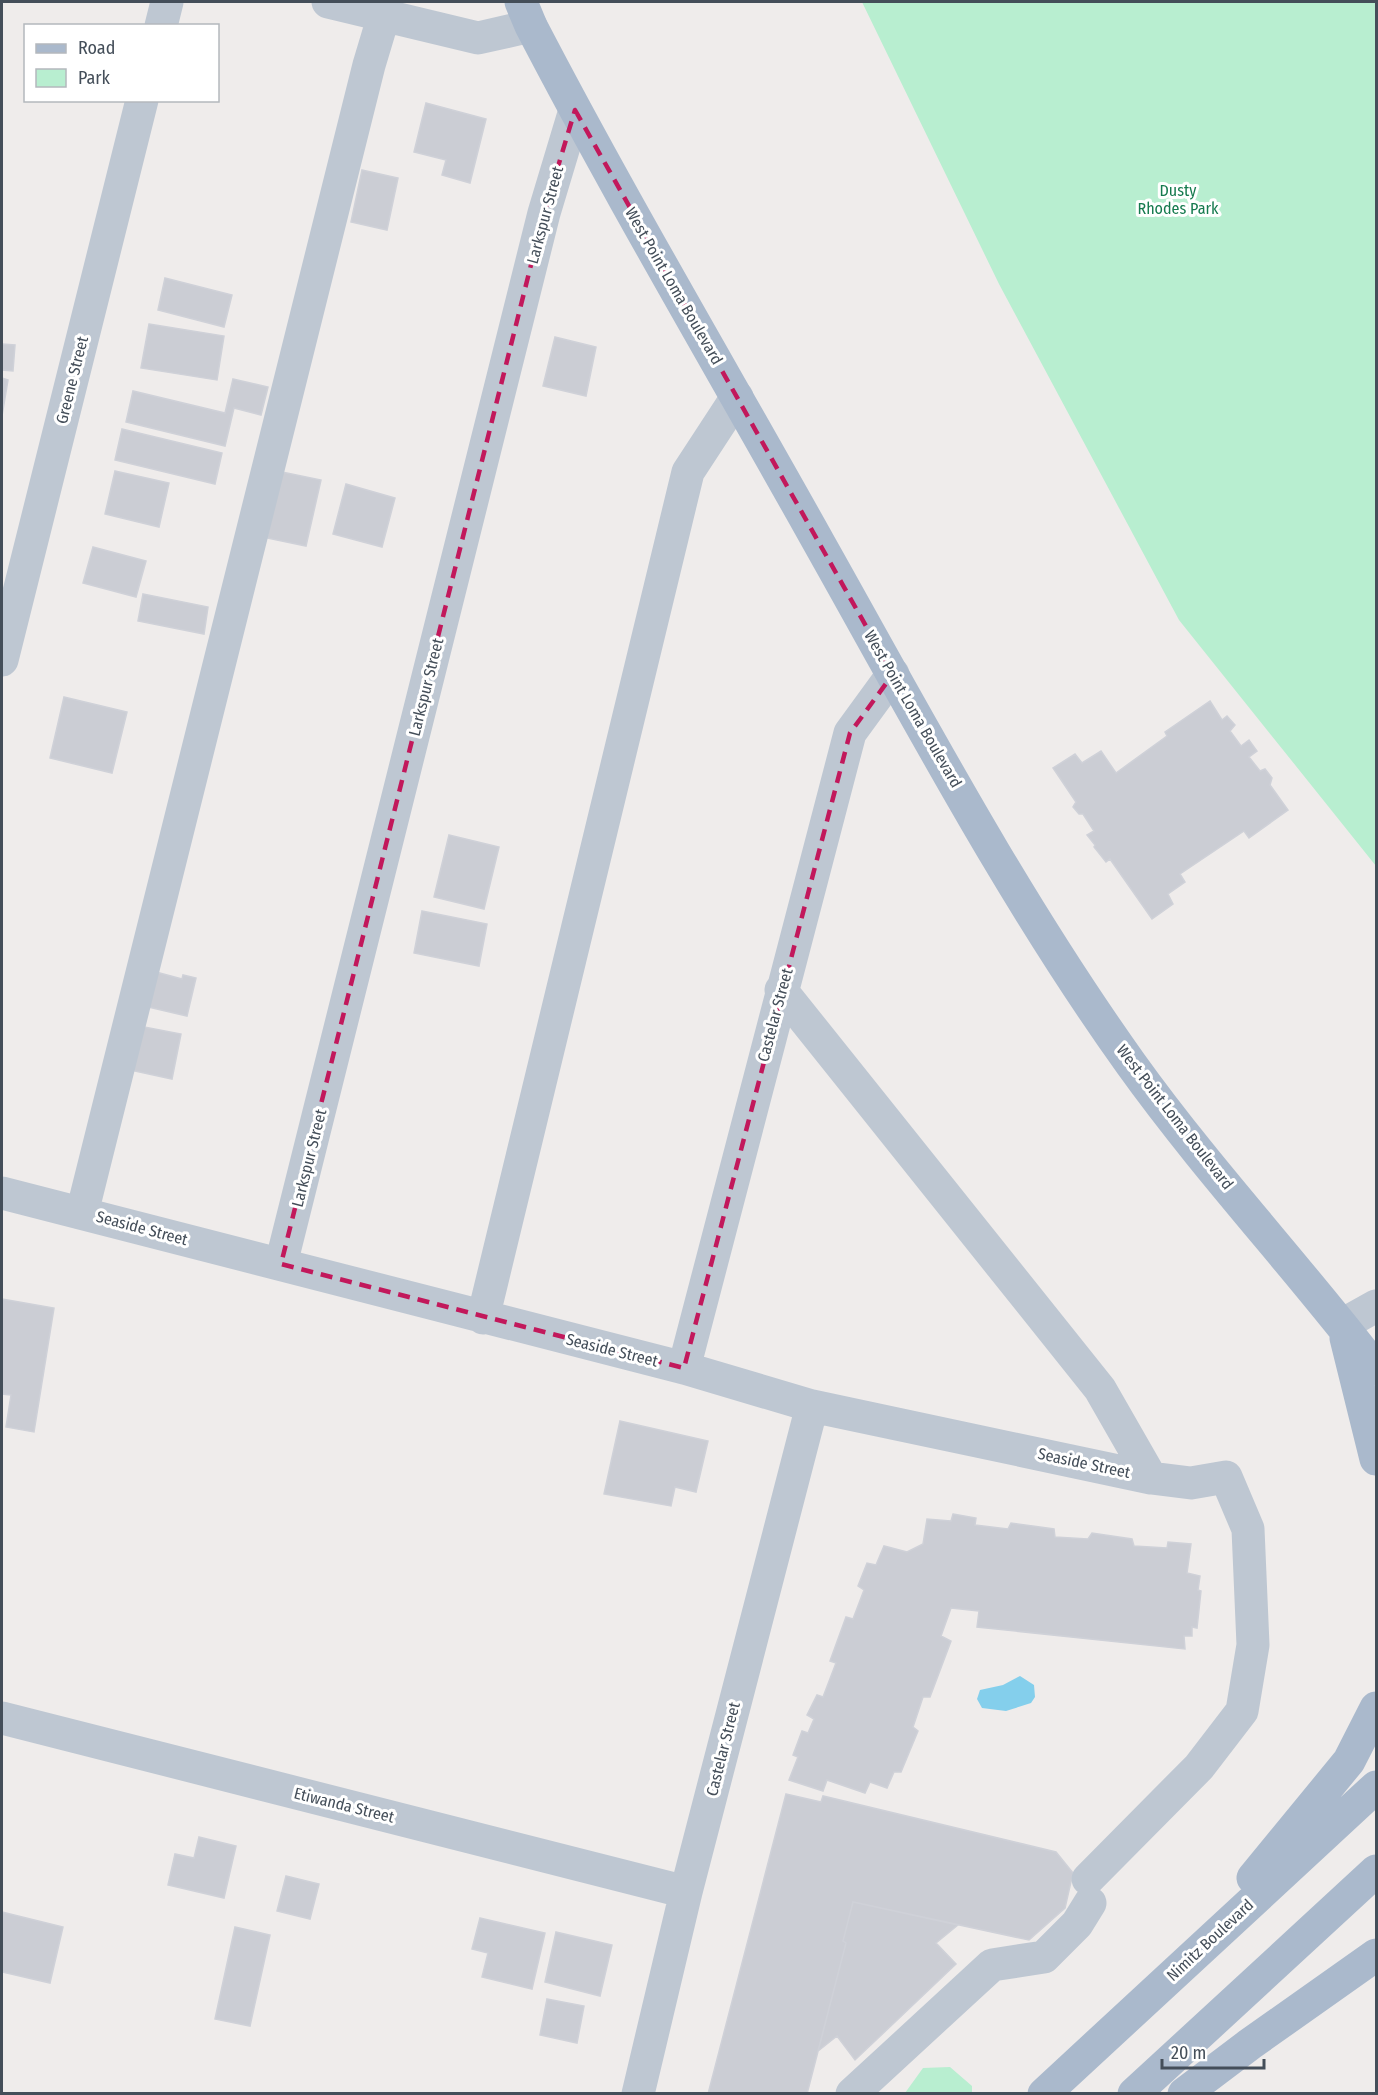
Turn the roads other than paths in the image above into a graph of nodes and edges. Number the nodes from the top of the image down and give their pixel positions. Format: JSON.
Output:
{"nodes":[{"id":1,"x":167,"y":2,"type":"edge"},
{"id":2,"x":328,"y":2,"type":"edge"},
{"id":3,"x":526,"y":14,"type":"edge"},
{"id":4,"x":384,"y":15,"type":"junction"},
{"id":5,"x":162,"y":24,"type":"edge"},
{"id":6,"x":142,"y":102,"type":"edge"},
{"id":7,"x":575,"y":110,"type":"junction"},
{"id":8,"x":737,"y":397,"type":"junction"},
{"id":9,"x":2,"y":660,"type":"edge"},
{"id":10,"x":893,"y":674,"type":"junction"},
{"id":11,"x":781,"y":990,"type":"junction"},
{"id":12,"x":2,"y":1193,"type":"edge"},
{"id":13,"x":82,"y":1213,"type":"junction"},
{"id":14,"x":281,"y":1264,"type":"junction"},
{"id":15,"x":1377,"y":1306,"type":"edge"},
{"id":16,"x":483,"y":1318,"type":"junction"},
{"id":17,"x":1342,"y":1324,"type":"junction"},
{"id":18,"x":684,"y":1368,"type":"junction"},
{"id":19,"x":1377,"y":1369,"type":"edge"},
{"id":20,"x":813,"y":1406,"type":"junction"},
{"id":21,"x":1377,"y":1459,"type":"edge"},
{"id":22,"x":1151,"y":1478,"type":"junction"},
{"id":23,"x":1377,"y":1708,"type":"edge"},
{"id":24,"x":2,"y":1718,"type":"edge"},
{"id":25,"x":1377,"y":1787,"type":"edge"},
{"id":26,"x":1377,"y":1871,"type":"edge"},
{"id":27,"x":686,"y":1892,"type":"junction"},
{"id":28,"x":1210,"y":1939,"type":"junction"},
{"id":29,"x":1377,"y":1955,"type":"edge"},
{"id":30,"x":638,"y":2094,"type":"edge"},
{"id":31,"x":852,"y":2094,"type":"edge"},
{"id":32,"x":1044,"y":2094,"type":"edge"},
{"id":33,"x":1134,"y":2094,"type":"edge"},
{"id":34,"x":1184,"y":2094,"type":"edge"}],
"edges":[{"from":1,"to":5,"type":"street"},
{"from":2,"to":4,"type":"street"},
{"from":3,"to":4,"type":"street"},
{"from":3,"to":7,"type":"main road","name":"West Point Loma Boulevard"},
{"from":4,"to":13,"type":"street"},
{"from":6,"to":9,"type":"street","name":"Greene Street"},
{"from":7,"to":8,"type":"main road","name":"West Point Loma Boulevard"},
{"from":7,"to":14,"type":"street","name":"Larkspur Street"},
{"from":8,"to":10,"type":"main road","name":"West Point Loma Boulevard"},
{"from":8,"to":16,"type":"street"},
{"from":10,"to":11,"type":"street","name":"Castelar Street"},
{"from":10,"to":17,"type":"main road","name":"West Point Loma Boulevard"},
{"from":11,"to":18,"type":"street","name":"Castelar Street"},
{"from":11,"to":22,"type":"street"},
{"from":12,"to":13,"type":"street","name":"Seaside Street"},
{"from":13,"to":14,"type":"street","name":"Seaside Street"},
{"from":14,"to":16,"type":"street","name":"Seaside Street"},
{"from":15,"to":17,"type":"street"},
{"from":16,"to":18,"type":"street","name":"Seaside Street"},
{"from":17,"to":19,"type":"main road","name":"West Point Loma Boulevard"},
{"from":17,"to":21,"type":"main road"},
{"from":18,"to":20,"type":"street","name":"Seaside Street"},
{"from":20,"to":22,"type":"street","name":"Seaside Street"},
{"from":20,"to":27,"type":"street","name":"Castelar Street"},
{"from":22,"to":31,"type":"street","name":"Seaside Street"},
{"from":23,"to":28,"type":"main road"},
{"from":24,"to":27,"type":"street","name":"Etiwanda Street"},
{"from":25,"to":28,"type":"main road","name":"Nimitz Boulevard"},
{"from":26,"to":33,"type":"main road"},
{"from":27,"to":30,"type":"street","name":"Castelar Street"},
{"from":28,"to":32,"type":"main road","name":"Nimitz Boulevard"},
{"from":29,"to":34,"type":"main road"}]}
